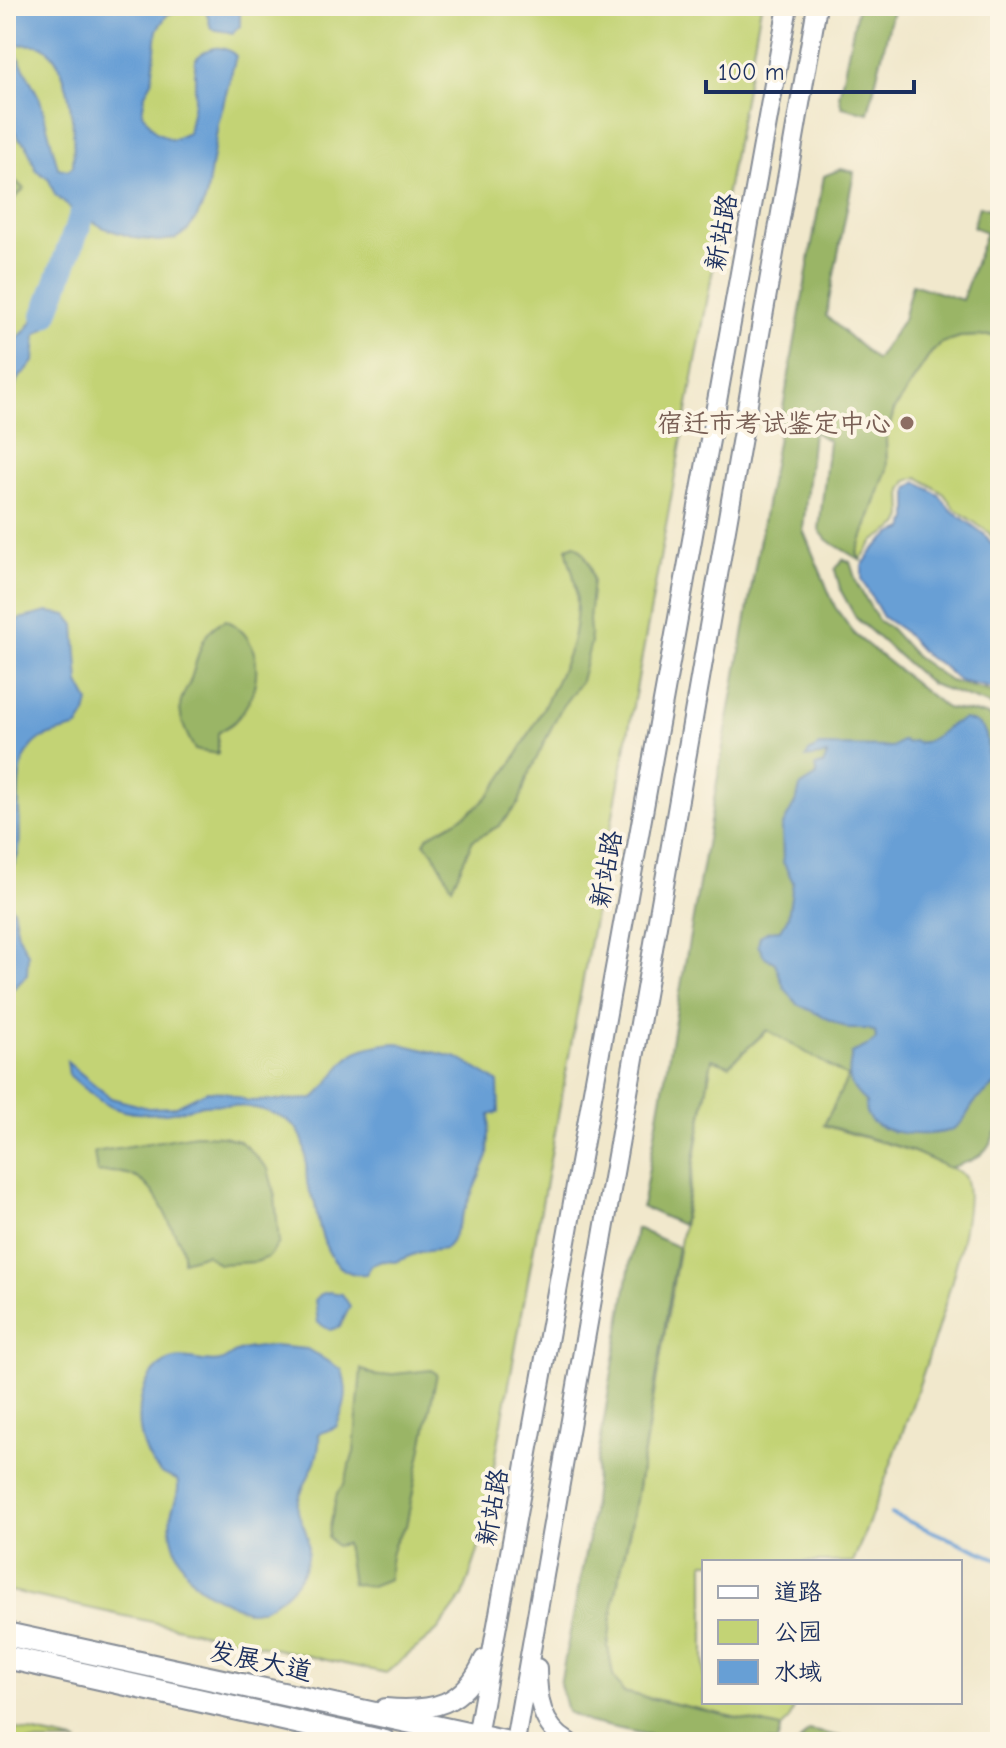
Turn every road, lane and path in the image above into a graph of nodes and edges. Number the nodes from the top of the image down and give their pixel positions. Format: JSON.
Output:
{"nodes":[{"id":1,"x":788,"y":6,"type":"edge"},
{"id":2,"x":817,"y":6,"type":"edge"},
{"id":3,"x":502,"y":1599,"type":"junction"},
{"id":4,"x":538,"y":1613,"type":"junction"},
{"id":5,"x":6,"y":1634,"type":"edge"},
{"id":6,"x":6,"y":1657,"type":"edge"},
{"id":7,"x":318,"y":1702,"type":"junction"},
{"id":8,"x":313,"y":1726,"type":"junction"},
{"id":9,"x":476,"y":1739,"type":"edge"},
{"id":10,"x":357,"y":1742,"type":"edge"},
{"id":11,"x":385,"y":1742,"type":"edge"},
{"id":12,"x":504,"y":1742,"type":"edge"},
{"id":13,"x":515,"y":1742,"type":"edge"},
{"id":14,"x":568,"y":1742,"type":"edge"}],
"edges":[{"from":1,"to":3,"type":"street","name":"新站路"},
{"from":2,"to":4,"type":"street"},
{"from":3,"to":7,"type":"street"},
{"from":3,"to":9,"type":"street","name":"新站路"},
{"from":4,"to":13,"type":"street"},
{"from":4,"to":14,"type":"street"},
{"from":5,"to":7,"type":"main road","name":"发展大道"},
{"from":6,"to":8,"type":"main road","name":"发展大道"},
{"from":7,"to":9,"type":"main road","name":"发展大道"},
{"from":8,"to":10,"type":"street"},
{"from":8,"to":11,"type":"main road","name":"发展大道"},
{"from":9,"to":12,"type":"main road","name":"发展大道"}]}
